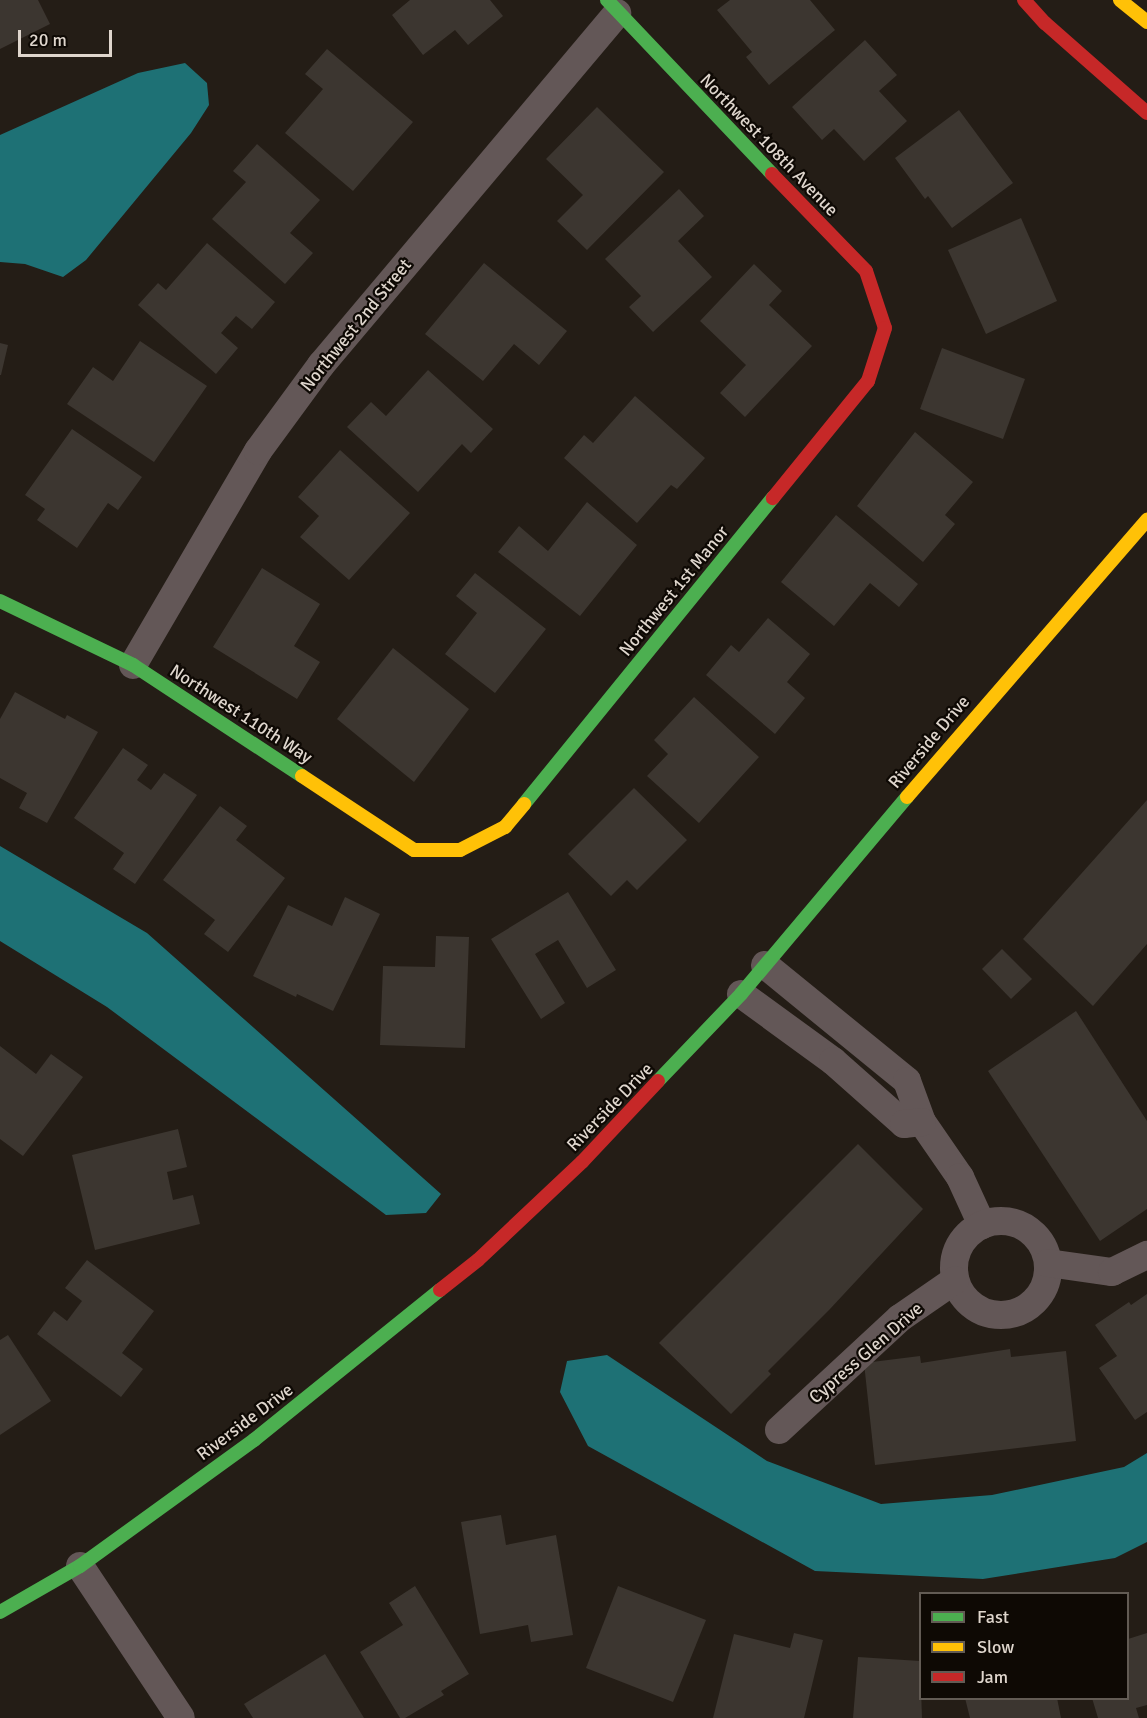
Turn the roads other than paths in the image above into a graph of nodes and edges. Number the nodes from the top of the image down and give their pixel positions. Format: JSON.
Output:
{"nodes":[{"id":1,"x":1024,"y":0,"type":"edge"},
{"id":2,"x":1120,"y":0,"type":"edge"},
{"id":3,"x":612,"y":7,"type":"edge"},
{"id":4,"x":1147,"y":22,"type":"edge"},
{"id":5,"x":1147,"y":113,"type":"edge"},
{"id":6,"x":885,"y":328,"type":"joint"},
{"id":7,"x":1147,"y":520,"type":"edge"},
{"id":8,"x":0,"y":601,"type":"edge"},
{"id":9,"x":133,"y":665,"type":"junction"},
{"id":10,"x":460,"y":850,"type":"joint"},
{"id":11,"x":765,"y":965,"type":"junction"},
{"id":12,"x":741,"y":994,"type":"junction"},
{"id":13,"x":922,"y":1122,"type":"junction"},
{"id":14,"x":982,"y":1224,"type":"junction"},
{"id":15,"x":1147,"y":1255,"type":"edge"},
{"id":16,"x":1048,"y":1263,"type":"junction"},
{"id":17,"x":955,"y":1280,"type":"junction"},
{"id":18,"x":779,"y":1430,"type":"dead end"},
{"id":19,"x":80,"y":1566,"type":"junction"},
{"id":20,"x":0,"y":1612,"type":"edge"},
{"id":21,"x":181,"y":1718,"type":"edge"}],
"edges":[{"from":1,"to":5,"type":"street"},
{"from":2,"to":4,"type":"street"},
{"from":3,"to":6,"type":"street","name":"Northwest 108th Avenue"},
{"from":3,"to":9,"type":"street","name":"Northwest 2nd Street"},
{"from":6,"to":10,"type":"street","name":"Northwest 1st Manor"},
{"from":7,"to":11,"type":"street","name":"Riverside Drive"},
{"from":8,"to":9,"type":"street","name":"Northwest 110th Way"},
{"from":9,"to":10,"type":"street","name":"Northwest 110th Way"},
{"from":11,"to":12,"type":"street","name":"Riverside Drive"},
{"from":11,"to":13,"type":"street"},
{"from":12,"to":13,"type":"street"},
{"from":12,"to":19,"type":"street","name":"Riverside Drive"},
{"from":13,"to":14,"type":"street"},
{"from":14,"to":16,"type":"street"},
{"from":14,"to":17,"type":"street"},
{"from":15,"to":16,"type":"street"},
{"from":16,"to":17,"type":"street"},
{"from":17,"to":18,"type":"street","name":"Cypress Glen Drive"},
{"from":19,"to":20,"type":"street","name":"Riverside Drive"},
{"from":19,"to":21,"type":"street"}]}
